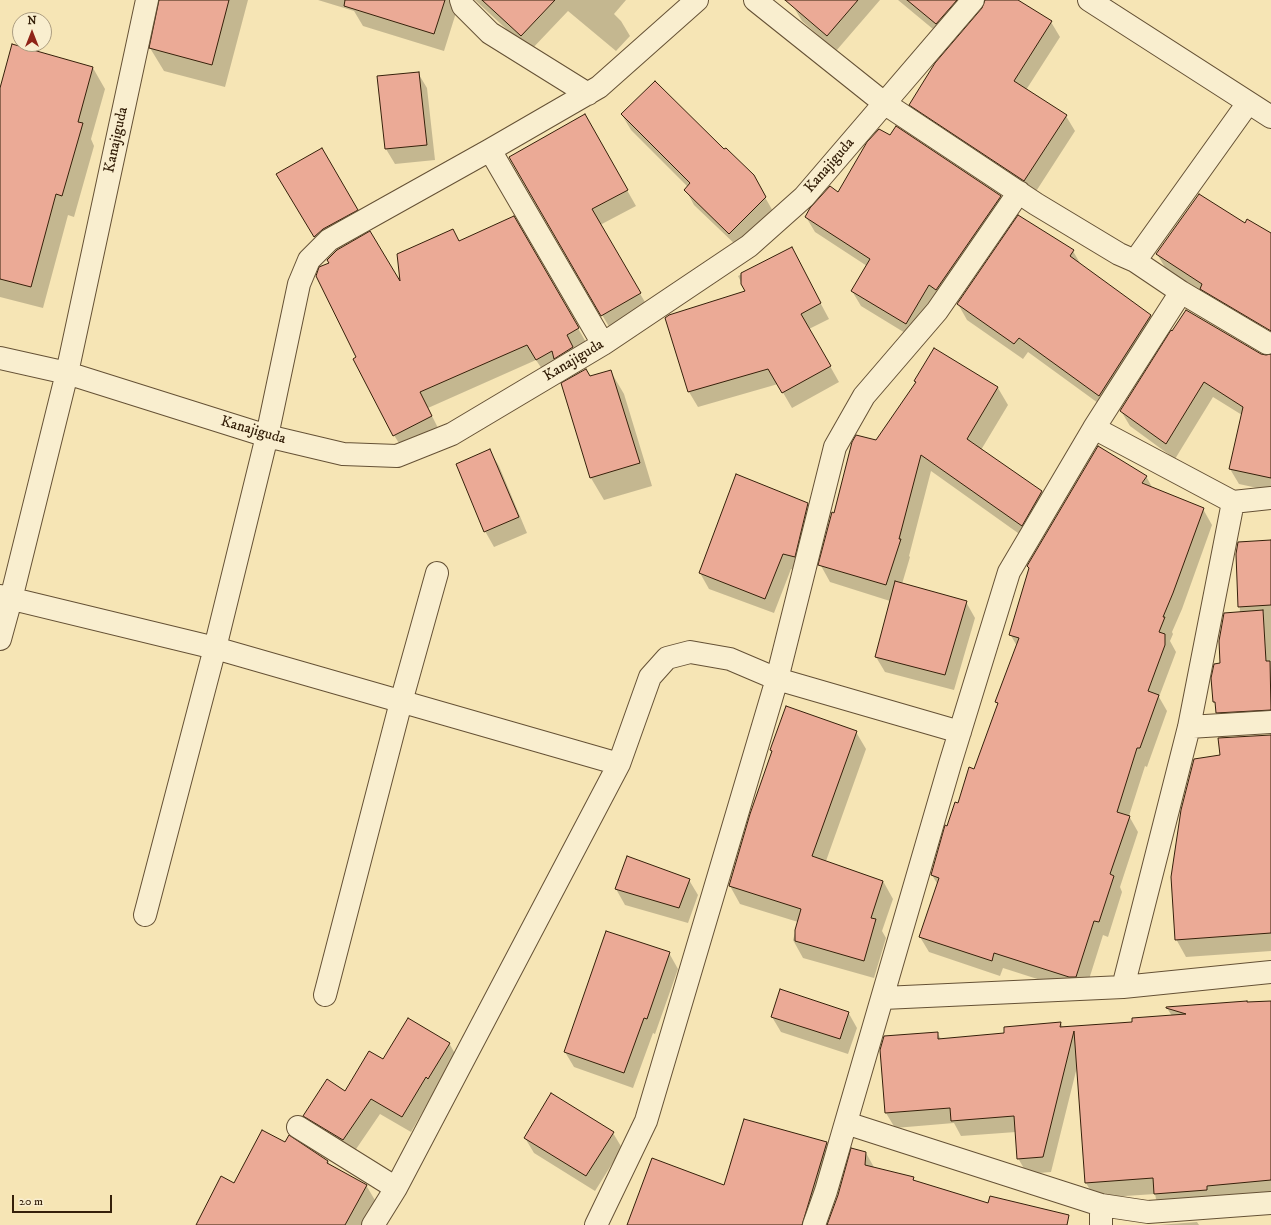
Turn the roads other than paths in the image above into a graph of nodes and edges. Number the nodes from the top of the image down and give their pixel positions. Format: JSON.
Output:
{"nodes":[{"id":1,"x":147,"y":0,"type":"edge"},
{"id":2,"x":461,"y":0,"type":"edge"},
{"id":3,"x":697,"y":0,"type":"edge"},
{"id":4,"x":755,"y":0,"type":"edge"},
{"id":5,"x":973,"y":0,"type":"edge"},
{"id":6,"x":1089,"y":0,"type":"edge"},
{"id":7,"x":588,"y":94,"type":"junction"},
{"id":8,"x":884,"y":103,"type":"junction"},
{"id":9,"x":1248,"y":103,"type":"junction"},
{"id":10,"x":1271,"y":117,"type":"edge"},
{"id":11,"x":490,"y":150,"type":"junction"},
{"id":12,"x":1019,"y":192,"type":"junction"},
{"id":13,"x":1135,"y":261,"type":"junction"},
{"id":14,"x":1182,"y":292,"type":"junction"},
{"id":15,"x":1267,"y":343,"type":"dead end"},
{"id":16,"x":603,"y":344,"type":"junction"},
{"id":17,"x":0,"y":358,"type":"edge"},
{"id":18,"x":67,"y":373,"type":"junction"},
{"id":19,"x":1094,"y":428,"type":"junction"},
{"id":20,"x":267,"y":436,"type":"junction"},
{"id":21,"x":1271,"y":498,"type":"edge"},
{"id":22,"x":1233,"y":502,"type":"junction"},
{"id":23,"x":437,"y":573,"type":"dead end"},
{"id":24,"x":6,"y":597,"type":"edge"},
{"id":25,"x":0,"y":639,"type":"edge"},
{"id":26,"x":215,"y":648,"type":"junction"},
{"id":27,"x":777,"y":679,"type":"junction"},
{"id":28,"x":400,"y":702,"type":"junction"},
{"id":29,"x":1271,"y":722,"type":"edge"},
{"id":30,"x":1189,"y":728,"type":"junction"},
{"id":31,"x":960,"y":732,"type":"junction"},
{"id":32,"x":619,"y":764,"type":"junction"},
{"id":33,"x":145,"y":915,"type":"dead end"},
{"id":34,"x":1271,"y":972,"type":"edge"},
{"id":35,"x":1123,"y":987,"type":"junction"},
{"id":36,"x":325,"y":995,"type":"dead end"},
{"id":37,"x":883,"y":998,"type":"junction"},
{"id":38,"x":846,"y":1123,"type":"junction"},
{"id":39,"x":298,"y":1127,"type":"dead end"},
{"id":40,"x":396,"y":1188,"type":"junction"},
{"id":41,"x":1271,"y":1203,"type":"edge"},
{"id":42,"x":1101,"y":1215,"type":"edge"},
{"id":43,"x":373,"y":1225,"type":"edge"},
{"id":44,"x":596,"y":1225,"type":"edge"},
{"id":45,"x":814,"y":1225,"type":"edge"}],
"edges":[{"from":1,"to":18,"type":"street","name":"Kanajiguda"},
{"from":2,"to":7,"type":"street"},
{"from":3,"to":7,"type":"street"},
{"from":4,"to":8,"type":"street"},
{"from":5,"to":8,"type":"street","name":"Kanajiguda"},
{"from":6,"to":9,"type":"street"},
{"from":7,"to":11,"type":"street"},
{"from":8,"to":12,"type":"street"},
{"from":8,"to":16,"type":"street","name":"Kanajiguda"},
{"from":9,"to":10,"type":"street"},
{"from":9,"to":13,"type":"street"},
{"from":11,"to":16,"type":"street"},
{"from":11,"to":20,"type":"street"},
{"from":12,"to":13,"type":"street"},
{"from":12,"to":27,"type":"street"},
{"from":13,"to":14,"type":"street"},
{"from":14,"to":15,"type":"street"},
{"from":14,"to":19,"type":"street"},
{"from":16,"to":20,"type":"street","name":"Kanajiguda"},
{"from":17,"to":18,"type":"street","name":"Kanajiguda"},
{"from":18,"to":20,"type":"street","name":"Kanajiguda"},
{"from":18,"to":24,"type":"street"},
{"from":19,"to":22,"type":"street"},
{"from":19,"to":31,"type":"street"},
{"from":20,"to":26,"type":"street"},
{"from":21,"to":22,"type":"street"},
{"from":22,"to":30,"type":"street"},
{"from":23,"to":28,"type":"street"},
{"from":24,"to":25,"type":"street"},
{"from":24,"to":26,"type":"street"},
{"from":26,"to":28,"type":"street"},
{"from":26,"to":33,"type":"street"},
{"from":27,"to":31,"type":"street"},
{"from":27,"to":32,"type":"street"},
{"from":27,"to":44,"type":"street"},
{"from":28,"to":32,"type":"street"},
{"from":28,"to":36,"type":"street"},
{"from":29,"to":30,"type":"street"},
{"from":30,"to":35,"type":"street"},
{"from":31,"to":37,"type":"street"},
{"from":32,"to":40,"type":"street"},
{"from":34,"to":35,"type":"street"},
{"from":35,"to":37,"type":"street"},
{"from":37,"to":38,"type":"street"},
{"from":38,"to":42,"type":"street"},
{"from":38,"to":45,"type":"street"},
{"from":39,"to":40,"type":"street"},
{"from":40,"to":43,"type":"street"},
{"from":41,"to":42,"type":"street"}]}
